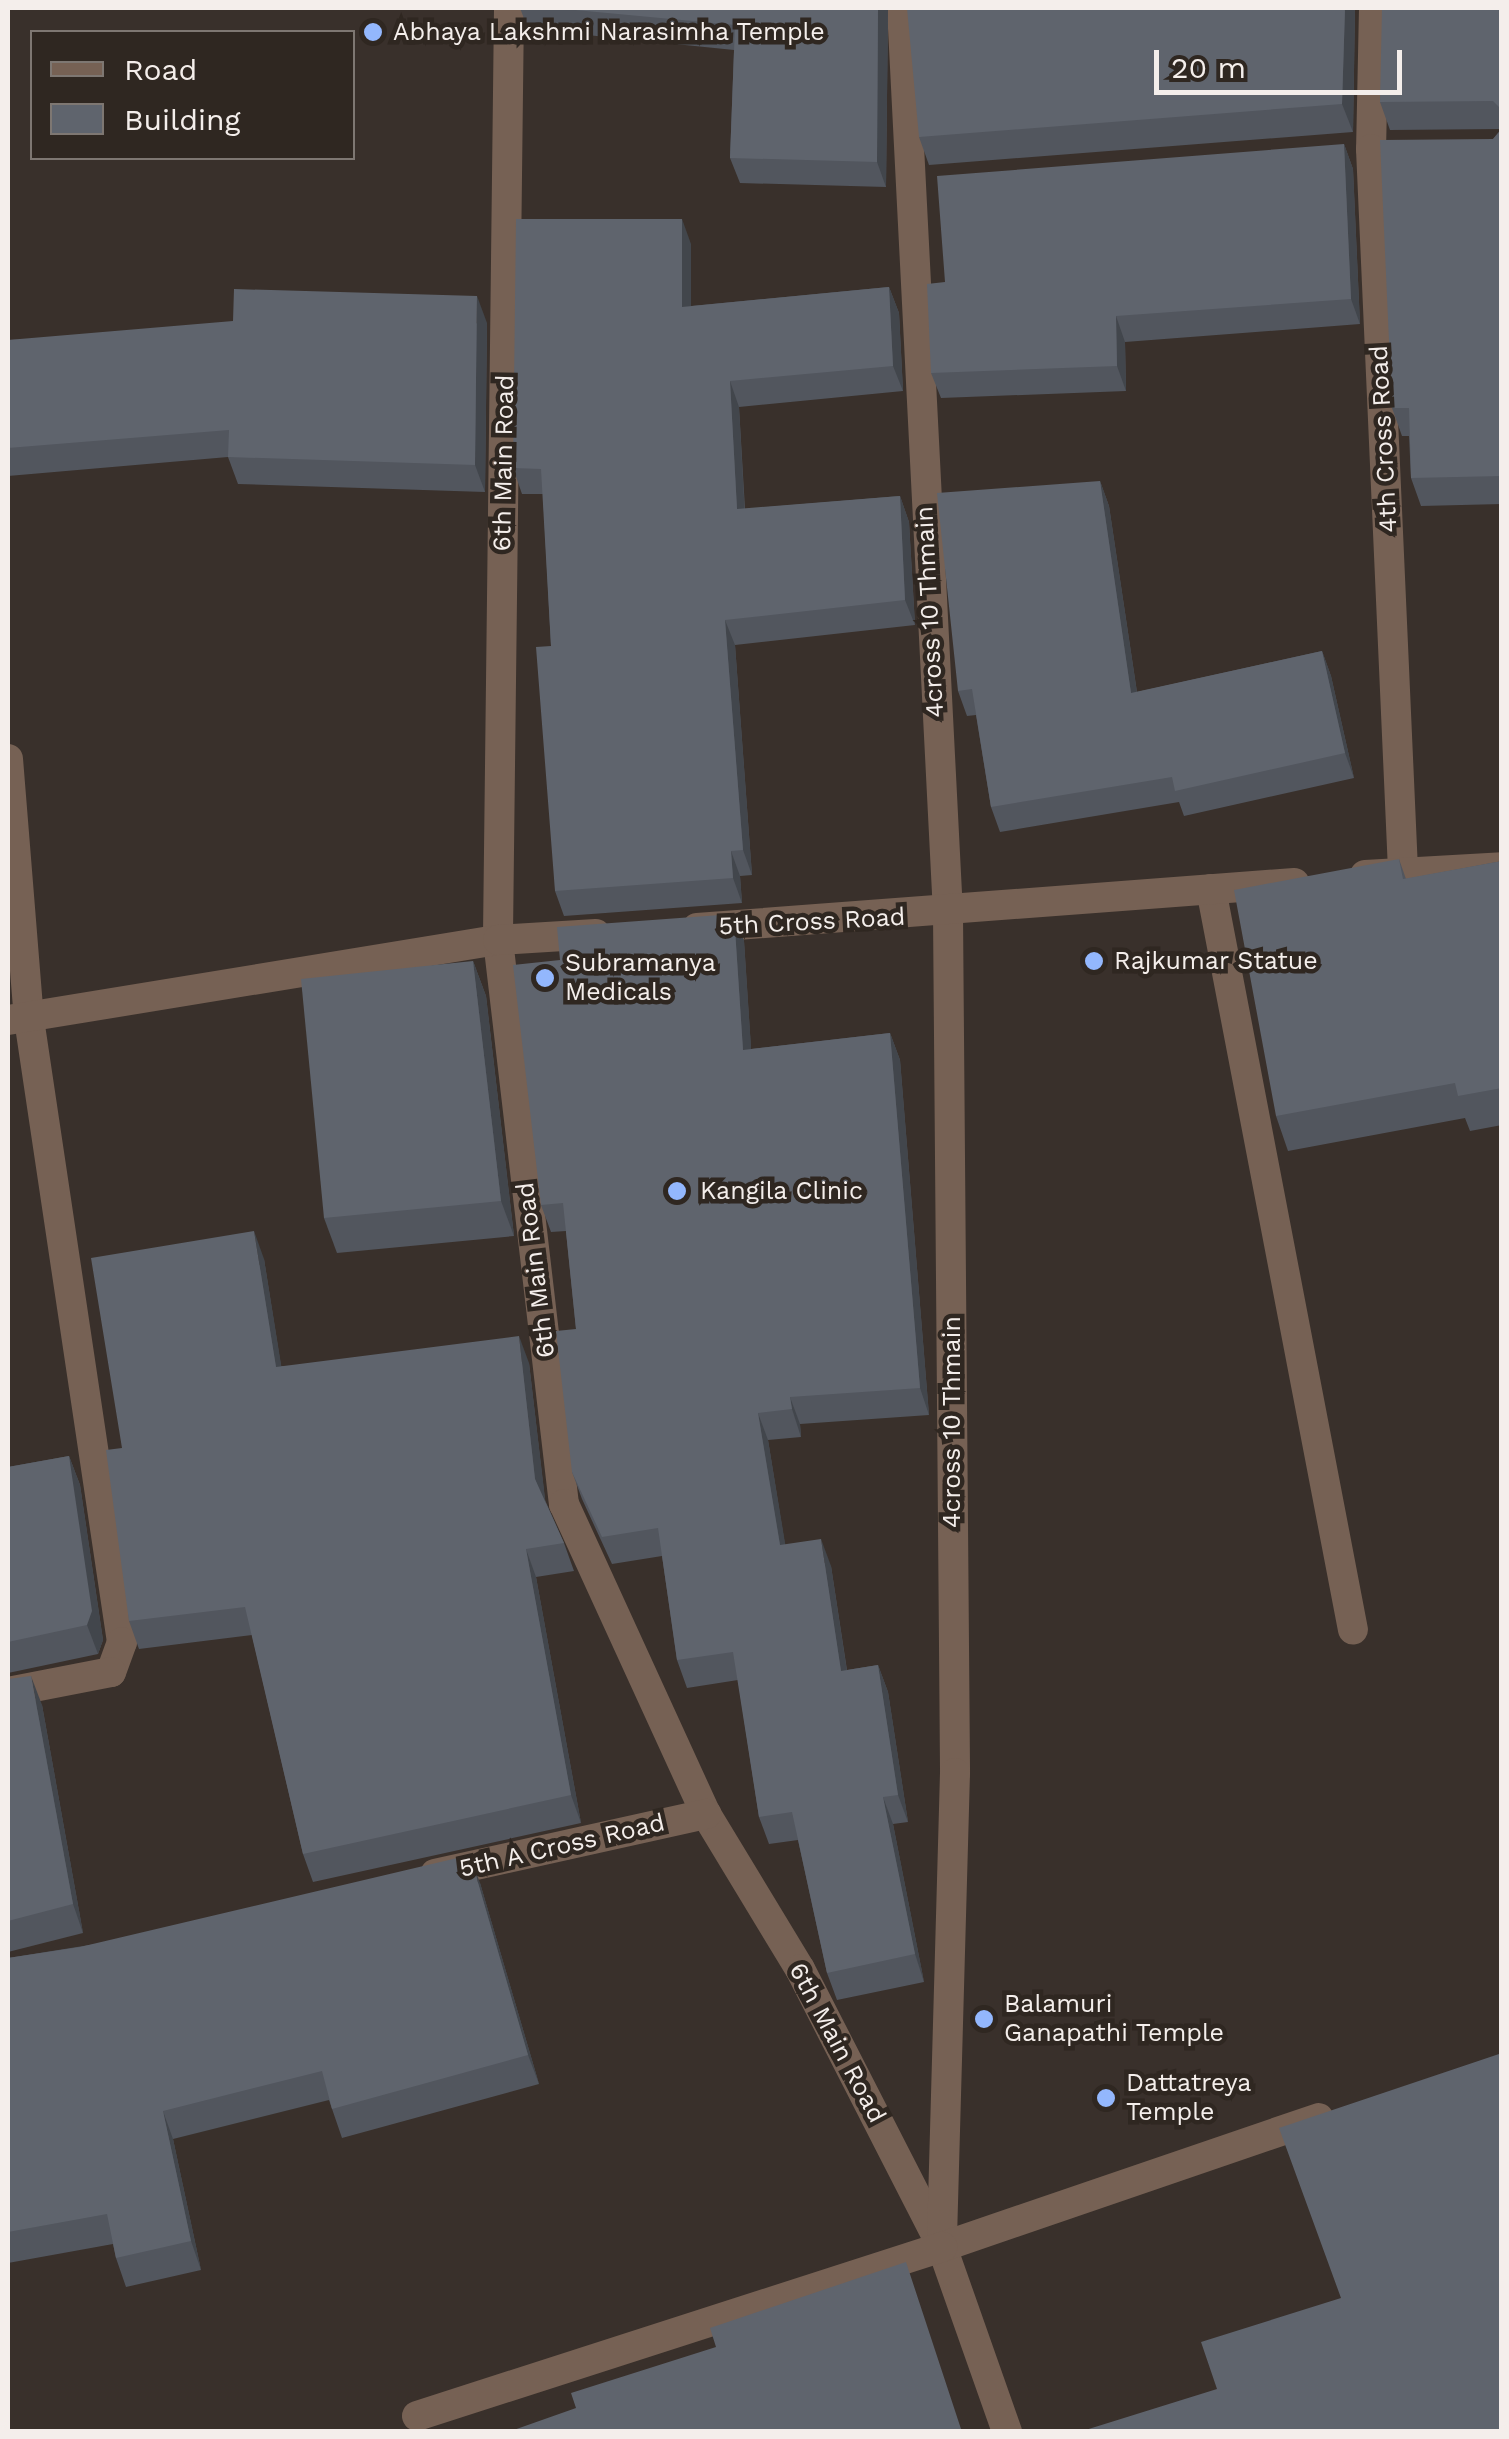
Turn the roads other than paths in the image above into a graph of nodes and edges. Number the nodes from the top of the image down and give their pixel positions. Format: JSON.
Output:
{"nodes":[{"id":1,"x":509,"y":8,"type":"edge"},
{"id":2,"x":902,"y":8,"type":"edge"},
{"id":3,"x":1374,"y":8,"type":"edge"},
{"id":4,"x":1371,"y":149,"type":"junction"},
{"id":5,"x":1408,"y":149,"type":"edge"},
{"id":6,"x":1332,"y":152,"type":"edge"},
{"id":7,"x":944,"y":183,"type":"edge"},
{"id":8,"x":905,"y":186,"type":"junction"},
{"id":9,"x":8,"y":759,"type":"edge"},
{"id":10,"x":1502,"y":867,"type":"edge"},
{"id":11,"x":1403,"y":870,"type":"junction"},
{"id":12,"x":1211,"y":889,"type":"junction"},
{"id":13,"x":948,"y":914,"type":"junction"},
{"id":14,"x":498,"y":940,"type":"junction"},
{"id":15,"x":18,"y":1019,"type":"edge"},
{"id":16,"x":1353,"y":1630,"type":"dead end"},
{"id":17,"x":8,"y":1692,"type":"edge"},
{"id":18,"x":706,"y":1814,"type":"junction"},
{"id":19,"x":396,"y":1883,"type":"edge"},
{"id":20,"x":1352,"y":2106,"type":"edge"},
{"id":21,"x":942,"y":2246,"type":"junction"},
{"id":22,"x":417,"y":2416,"type":"dead end"},
{"id":23,"x":1006,"y":2432,"type":"edge"}],
"edges":[{"from":1,"to":14,"type":"street","name":"6th Main Road"},
{"from":2,"to":8,"type":"street","name":"4cross 10 Thmain"},
{"from":3,"to":4,"type":"street","name":"4th Cross Road"},
{"from":4,"to":5,"type":"street"},
{"from":4,"to":6,"type":"street"},
{"from":4,"to":11,"type":"street","name":"4th Cross Road"},
{"from":7,"to":8,"type":"street"},
{"from":8,"to":13,"type":"street","name":"4cross 10 Thmain"},
{"from":9,"to":15,"type":"street"},
{"from":10,"to":11,"type":"street","name":"5th Cross Road"},
{"from":11,"to":12,"type":"street","name":"5th Cross Road"},
{"from":12,"to":13,"type":"street","name":"5th Cross Road"},
{"from":12,"to":16,"type":"street"},
{"from":13,"to":14,"type":"street","name":"5th Cross Road"},
{"from":13,"to":21,"type":"street","name":"4cross 10 Thmain"},
{"from":14,"to":15,"type":"street","name":"5th Cross Road"},
{"from":14,"to":18,"type":"street","name":"6th Main Road"},
{"from":15,"to":17,"type":"street"},
{"from":18,"to":19,"type":"street","name":"5th A Cross Road"},
{"from":18,"to":21,"type":"street","name":"6th Main Road"},
{"from":20,"to":21,"type":"street"},
{"from":21,"to":22,"type":"street"},
{"from":21,"to":23,"type":"street","name":"6th Main Road"}]}
